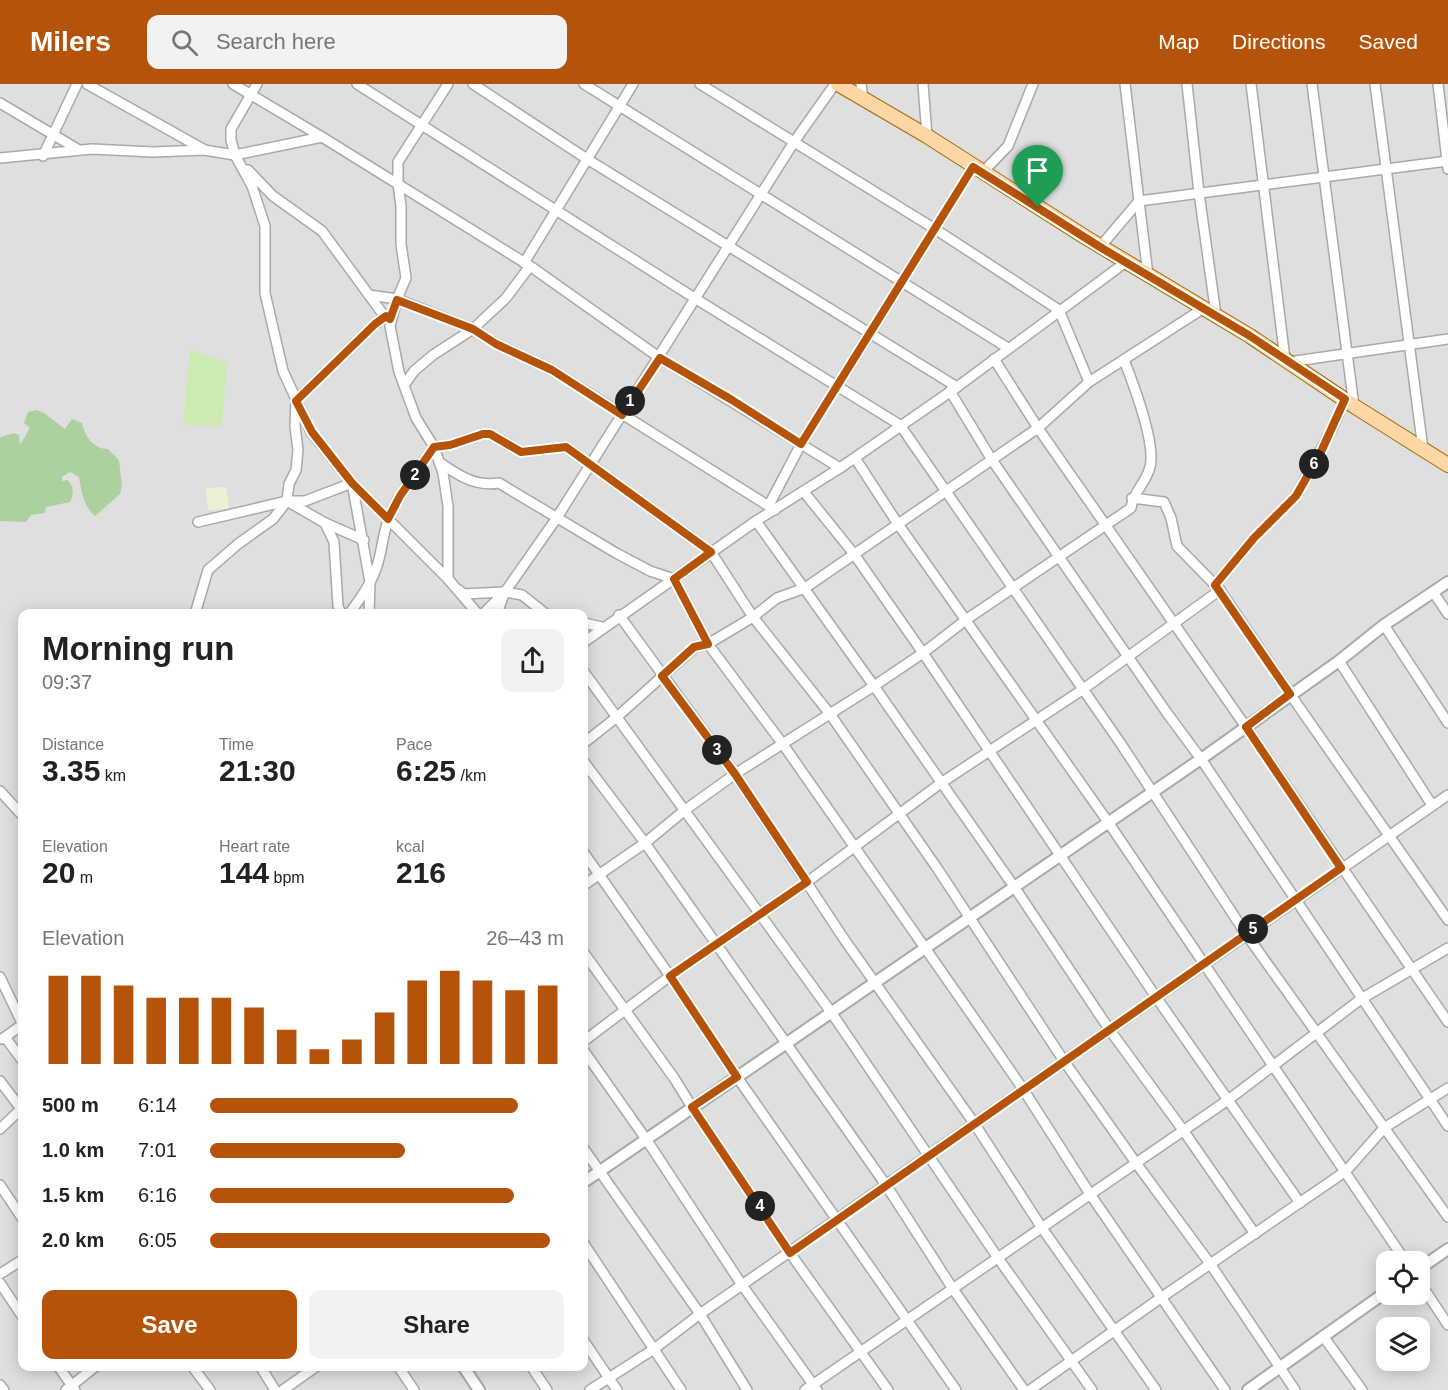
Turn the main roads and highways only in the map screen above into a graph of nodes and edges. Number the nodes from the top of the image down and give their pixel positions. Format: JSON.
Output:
{"nodes":[{"id":1,"x":836,"y":84,"type":"edge"},
{"id":2,"x":1448,"y":465,"type":"edge"}],
"edges":[{"from":1,"to":2,"type":"main road"}]}
